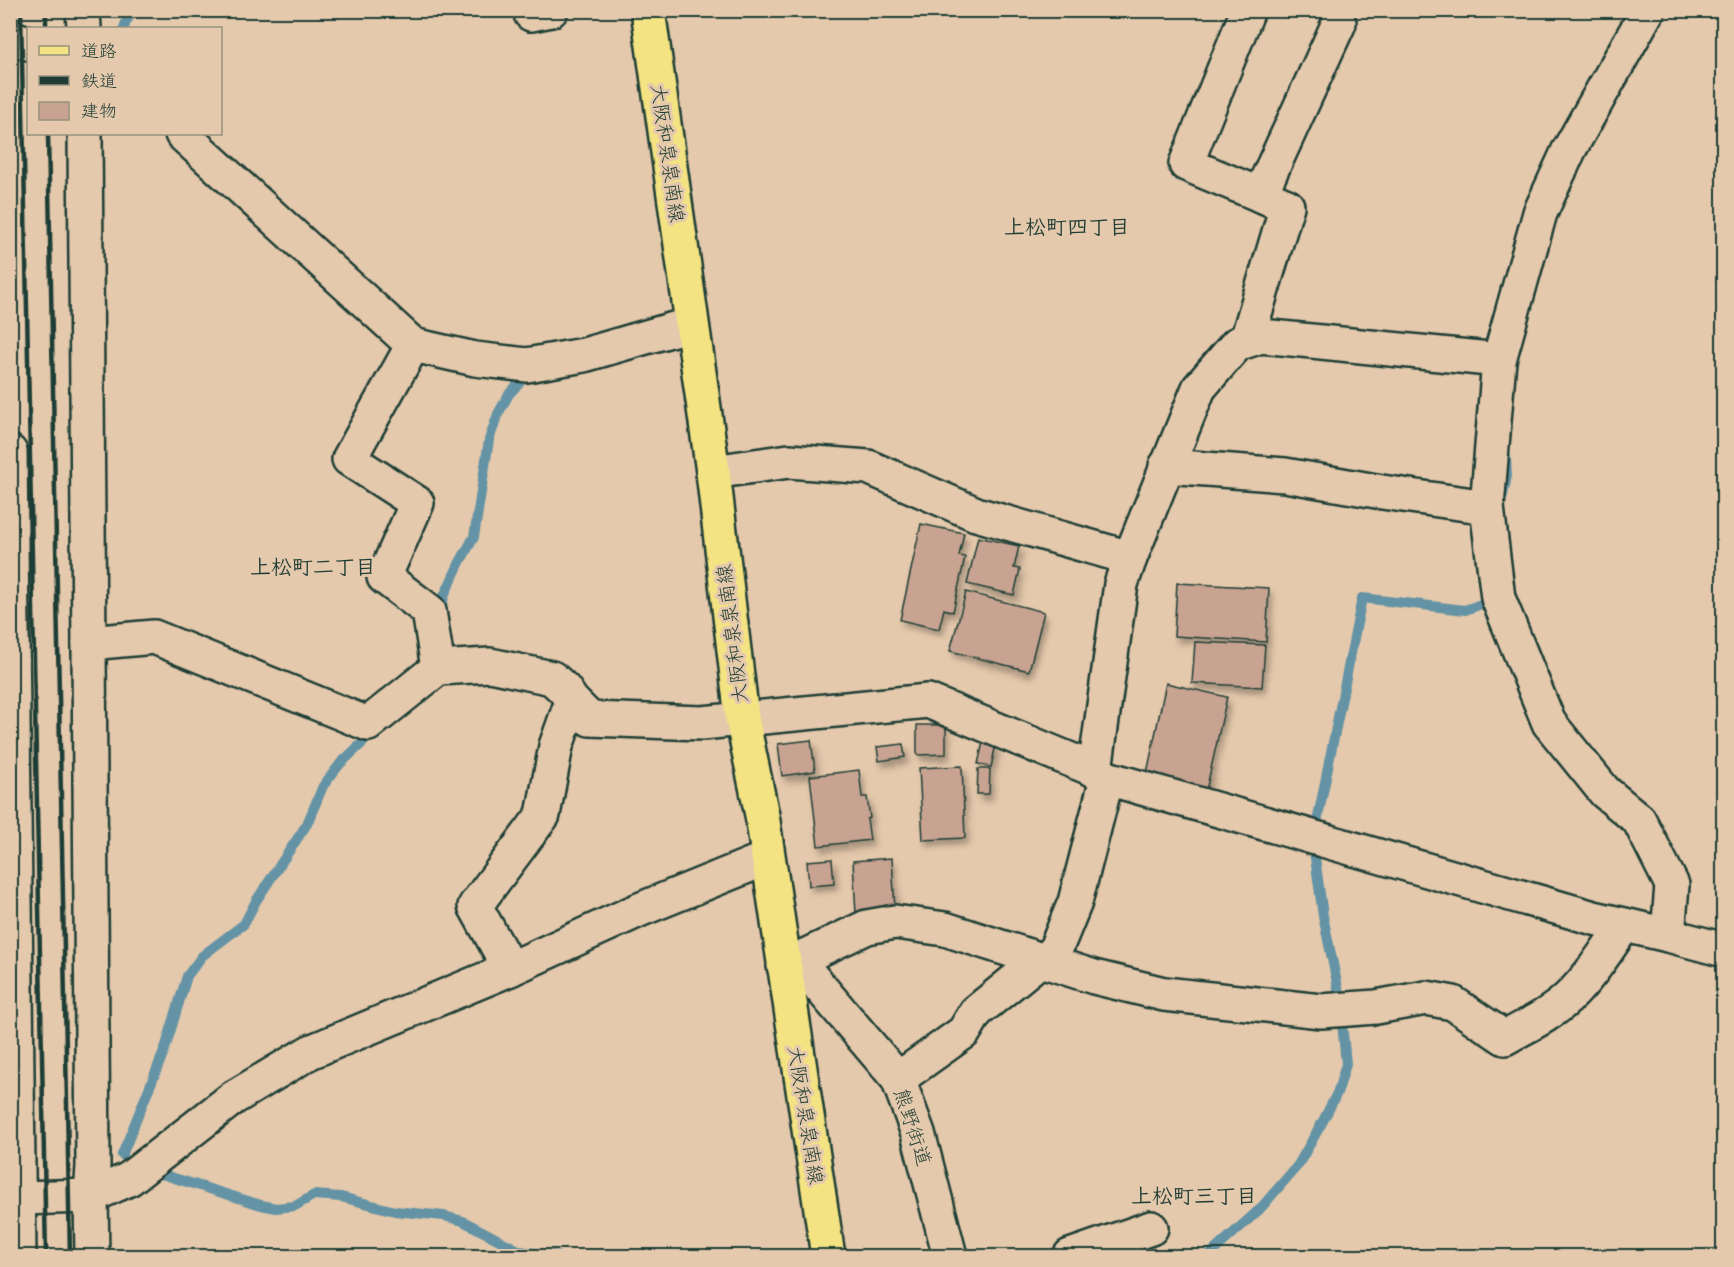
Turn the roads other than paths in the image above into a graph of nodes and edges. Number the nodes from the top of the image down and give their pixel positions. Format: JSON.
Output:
{"nodes":[{"id":1,"x":83,"y":10,"type":"edge"},
{"id":2,"x":648,"y":10,"type":"edge"},
{"id":3,"x":1248,"y":10,"type":"edge"},
{"id":4,"x":1648,"y":10,"type":"edge"},
{"id":5,"x":1339,"y":23,"type":"dead end"},
{"id":6,"x":84,"y":27,"type":"edge"},
{"id":7,"x":10,"y":37,"type":"edge"},
{"id":8,"x":27,"y":43,"type":"edge"},
{"id":9,"x":85,"y":135,"type":"edge"},
{"id":10,"x":183,"y":135,"type":"edge"},
{"id":11,"x":1260,"y":195,"type":"junction"},
{"id":12,"x":691,"y":324,"type":"junction"},
{"id":13,"x":1247,"y":340,"type":"junction"},
{"id":14,"x":413,"y":345,"type":"junction"},
{"id":15,"x":1499,"y":360,"type":"junction"},
{"id":16,"x":10,"y":452,"type":"edge"},
{"id":17,"x":1166,"y":466,"type":"junction"},
{"id":18,"x":713,"y":472,"type":"junction"},
{"id":19,"x":1487,"y":507,"type":"junction"},
{"id":20,"x":1130,"y":558,"type":"junction"},
{"id":21,"x":89,"y":644,"type":"junction"},
{"id":22,"x":438,"y":668,"type":"junction"},
{"id":23,"x":572,"y":701,"type":"junction"},
{"id":24,"x":742,"y":718,"type":"junction"},
{"id":25,"x":1101,"y":774,"type":"junction"},
{"id":26,"x":767,"y":858,"type":"junction"},
{"id":27,"x":1624,"y":925,"type":"junction"},
{"id":28,"x":1668,"y":935,"type":"junction"},
{"id":29,"x":1724,"y":950,"type":"edge"},
{"id":30,"x":1045,"y":961,"type":"junction"},
{"id":31,"x":790,"y":963,"type":"junction"},
{"id":32,"x":510,"y":969,"type":"junction"},
{"id":33,"x":898,"y":1079,"type":"junction"},
{"id":34,"x":91,"y":1196,"type":"junction"},
{"id":35,"x":14,"y":1201,"type":"edge"},
{"id":36,"x":1151,"y":1228,"type":"dead end"},
{"id":37,"x":19,"y":1257,"type":"edge"},
{"id":38,"x":92,"y":1257,"type":"edge"},
{"id":39,"x":828,"y":1257,"type":"edge"},
{"id":40,"x":950,"y":1257,"type":"edge"},
{"id":41,"x":1070,"y":1257,"type":"edge"}],
"edges":[{"from":1,"to":6,"type":"street"},
{"from":2,"to":12,"type":"main road","name":"大阪和泉泉南線"},
{"from":3,"to":11,"type":"street"},
{"from":4,"to":15,"type":"street"},
{"from":5,"to":11,"type":"street"},
{"from":7,"to":8,"type":"street"},
{"from":9,"to":21,"type":"street"},
{"from":10,"to":14,"type":"street"},
{"from":11,"to":13,"type":"street"},
{"from":12,"to":14,"type":"street"},
{"from":12,"to":18,"type":"main road","name":"大阪和泉泉南線"},
{"from":13,"to":15,"type":"street"},
{"from":13,"to":17,"type":"street"},
{"from":14,"to":22,"type":"street"},
{"from":15,"to":19,"type":"street"},
{"from":16,"to":35,"type":"street"},
{"from":17,"to":19,"type":"street"},
{"from":17,"to":20,"type":"street"},
{"from":18,"to":20,"type":"street"},
{"from":18,"to":24,"type":"main road","name":"大阪和泉泉南線"},
{"from":19,"to":28,"type":"street"},
{"from":20,"to":25,"type":"street"},
{"from":21,"to":22,"type":"street"},
{"from":21,"to":34,"type":"street"},
{"from":22,"to":23,"type":"street"},
{"from":23,"to":24,"type":"street"},
{"from":23,"to":32,"type":"street"},
{"from":24,"to":25,"type":"street"},
{"from":24,"to":26,"type":"main road","name":"大阪和泉泉南線"},
{"from":25,"to":27,"type":"street"},
{"from":25,"to":30,"type":"street"},
{"from":26,"to":31,"type":"main road","name":"大阪和泉泉南線"},
{"from":26,"to":32,"type":"street"},
{"from":27,"to":28,"type":"street"},
{"from":27,"to":30,"type":"street"},
{"from":28,"to":29,"type":"street"},
{"from":30,"to":31,"type":"street"},
{"from":30,"to":33,"type":"street"},
{"from":31,"to":33,"type":"street","name":"熊野街道"},
{"from":31,"to":39,"type":"main road","name":"大阪和泉泉南線"},
{"from":32,"to":34,"type":"street"},
{"from":33,"to":40,"type":"street","name":"熊野街道"},
{"from":34,"to":35,"type":"street"},
{"from":34,"to":38,"type":"street"},
{"from":35,"to":37,"type":"street"},
{"from":36,"to":41,"type":"street"}]}
